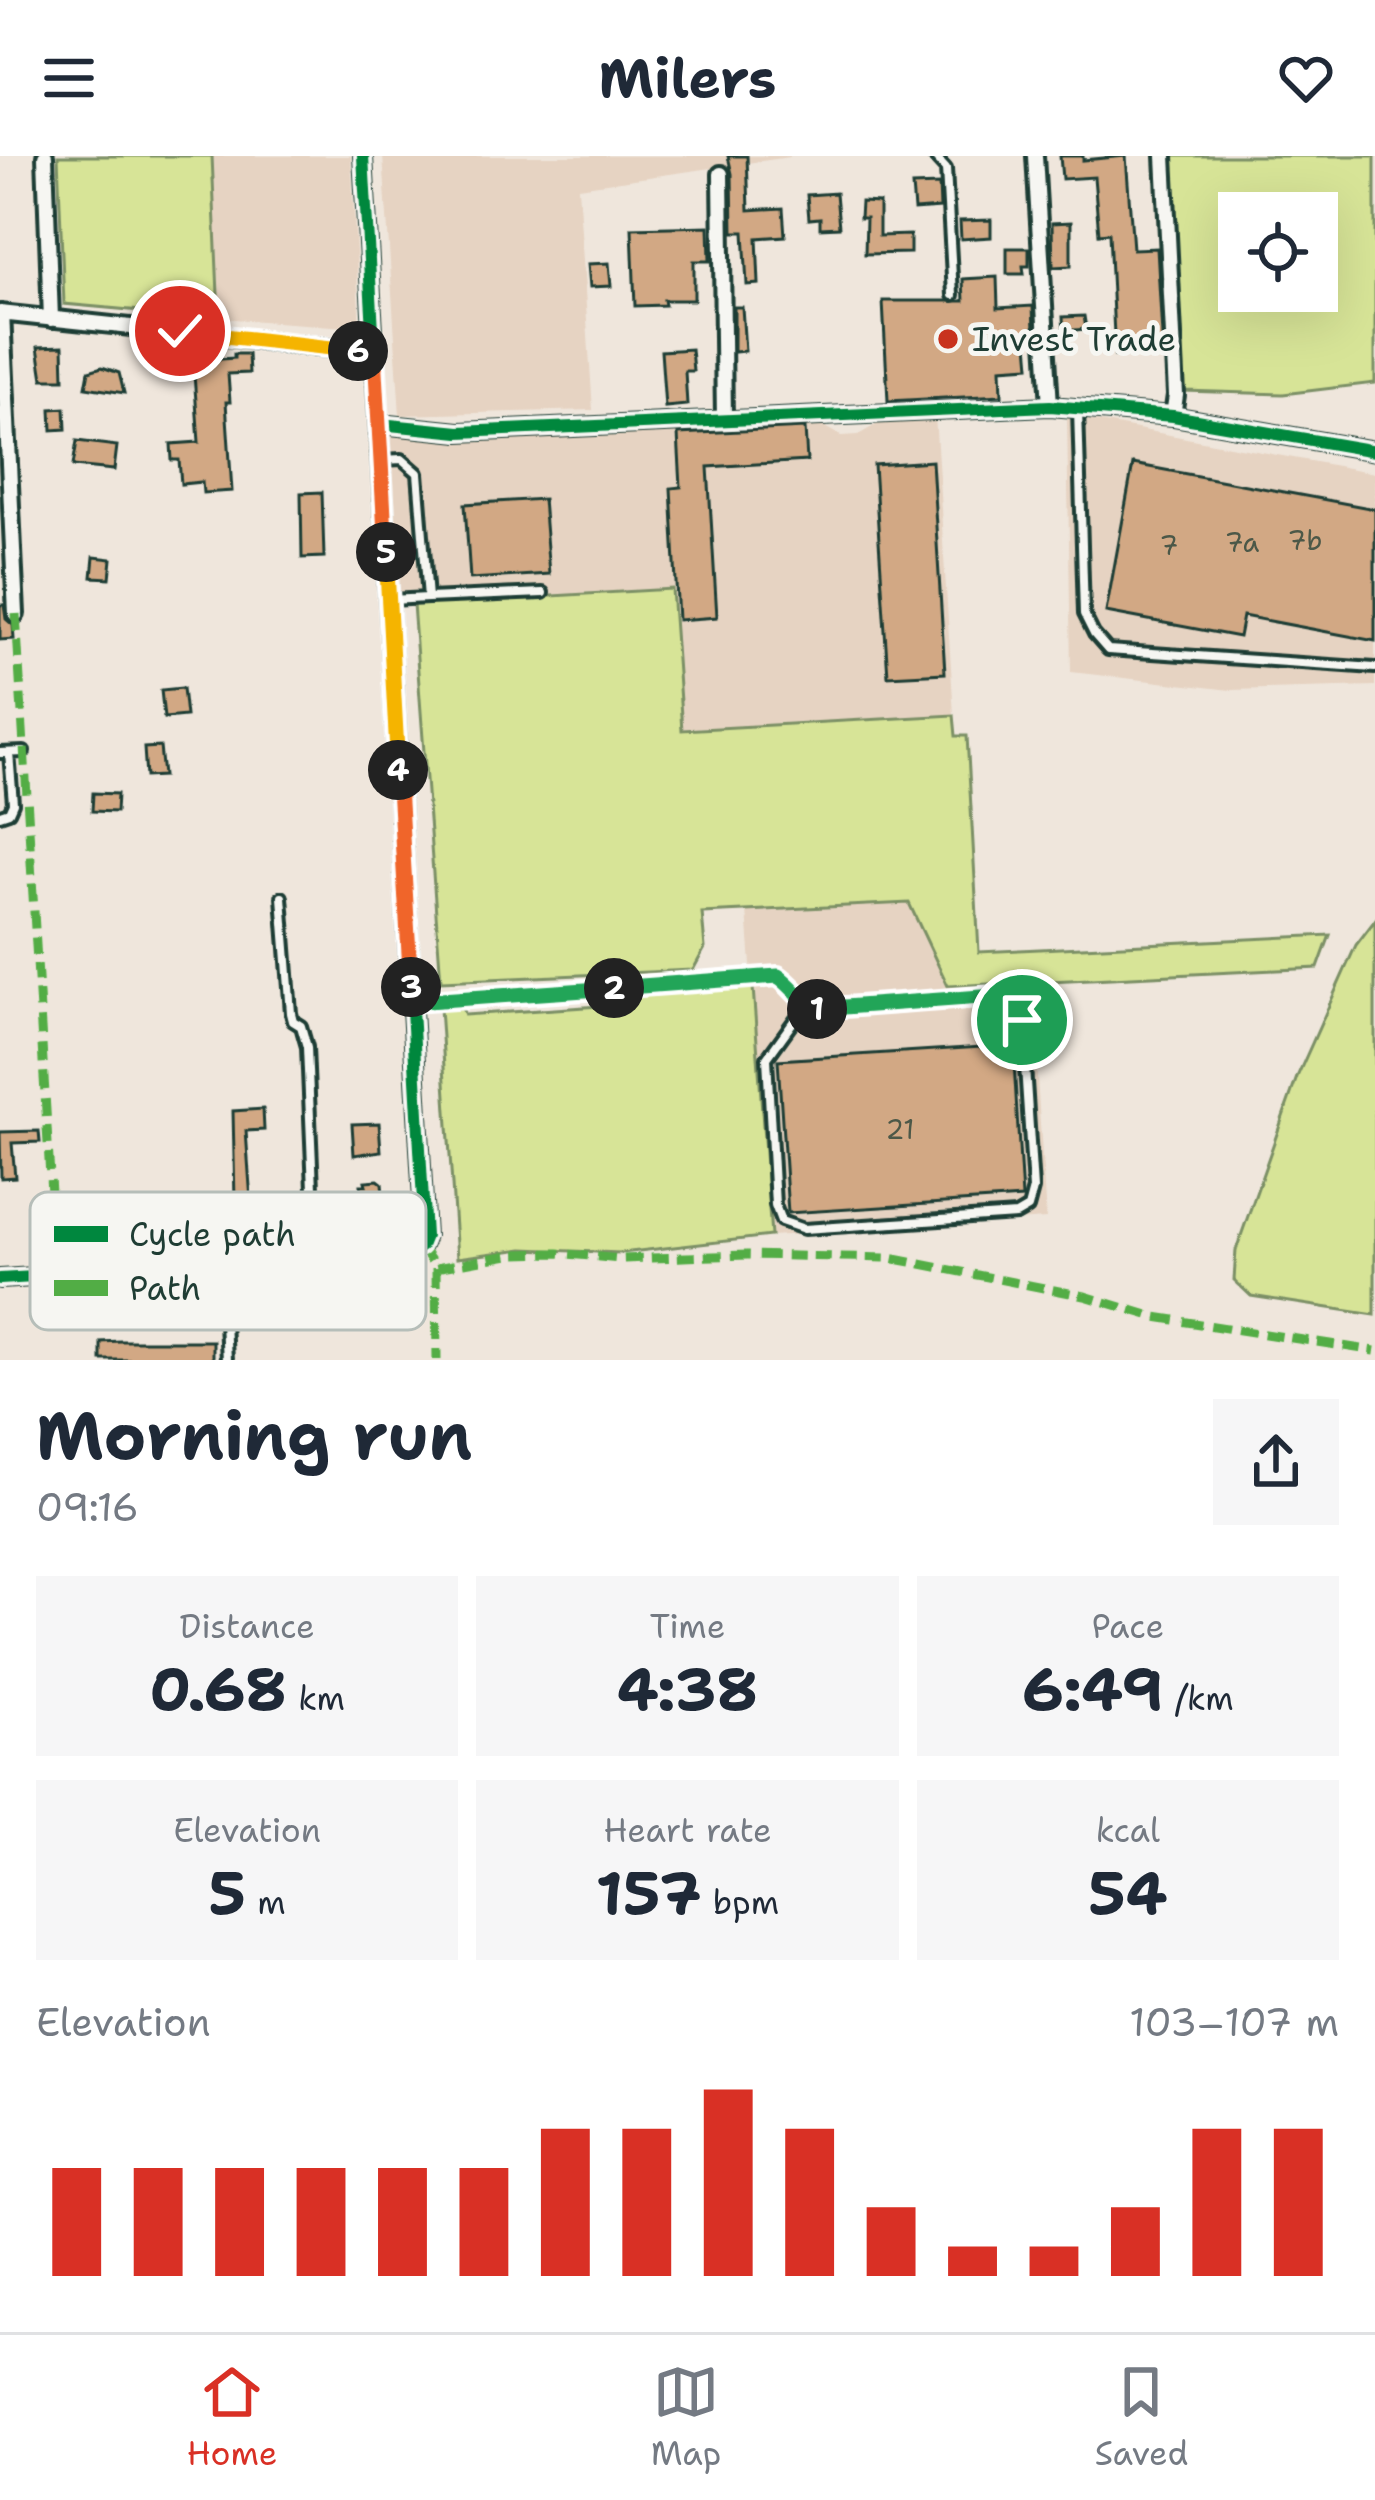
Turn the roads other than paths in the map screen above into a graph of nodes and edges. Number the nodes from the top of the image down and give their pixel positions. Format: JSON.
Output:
{"nodes":[{"id":1,"x":45,"y":156,"type":"edge"},
{"id":2,"x":363,"y":156,"type":"edge"},
{"id":3,"x":934,"y":156,"type":"edge"},
{"id":4,"x":1035,"y":156,"type":"edge"},
{"id":5,"x":1164,"y":156,"type":"edge"},
{"id":6,"x":721,"y":174,"type":"dead end"},
{"id":7,"x":953,"y":295,"type":"dead end"},
{"id":8,"x":1,"y":313,"type":"edge"},
{"id":9,"x":51,"y":319,"type":"junction"},
{"id":10,"x":375,"y":353,"type":"junction"},
{"id":11,"x":1051,"y":406,"type":"junction"},
{"id":12,"x":1078,"y":407,"type":"junction"},
{"id":13,"x":1173,"y":416,"type":"junction"},
{"id":14,"x":724,"y":420,"type":"junction"},
{"id":15,"x":380,"y":424,"type":"junction"},
{"id":16,"x":1375,"y":451,"type":"edge"},
{"id":17,"x":381,"y":460,"type":"junction"},
{"id":18,"x":543,"y":592,"type":"dead end"},
{"id":19,"x":428,"y":598,"type":"junction"},
{"id":20,"x":388,"y":600,"type":"junction"},
{"id":21,"x":16,"y":614,"type":"dead end"},
{"id":22,"x":1375,"y":668,"type":"edge"},
{"id":23,"x":24,"y":752,"type":"dead end"},
{"id":24,"x":5,"y":753,"type":"edge"},
{"id":25,"x":0,"y":814,"type":"edge"},
{"id":26,"x":282,"y":897,"type":"dead end"},
{"id":27,"x":412,"y":1002,"type":"junction"},
{"id":28,"x":806,"y":1004,"type":"junction"},
{"id":29,"x":313,"y":1192,"type":"edge"},
{"id":30,"x":423,"y":1192,"type":"edge"},
{"id":31,"x":30,"y":1277,"type":"edge"},
{"id":32,"x":0,"y":1279,"type":"edge"},
{"id":33,"x":225,"y":1330,"type":"edge"},
{"id":34,"x":227,"y":1360,"type":"edge"}],
"edges":[{"from":1,"to":9,"type":"street"},
{"from":2,"to":10,"type":"street"},
{"from":3,"to":7,"type":"lane"},
{"from":4,"to":11,"type":"street"},
{"from":5,"to":13,"type":"street"},
{"from":6,"to":14,"type":"street"},
{"from":8,"to":9,"type":"street"},
{"from":8,"to":21,"type":"street"},
{"from":9,"to":10,"type":"street"},
{"from":10,"to":15,"type":"street"},
{"from":11,"to":12,"type":"street"},
{"from":11,"to":14,"type":"street"},
{"from":12,"to":13,"type":"street"},
{"from":12,"to":22,"type":"lane"},
{"from":13,"to":16,"type":"street"},
{"from":14,"to":15,"type":"street"},
{"from":15,"to":17,"type":"street"},
{"from":17,"to":19,"type":"lane"},
{"from":17,"to":20,"type":"street"},
{"from":18,"to":19,"type":"lane"},
{"from":19,"to":20,"type":"lane"},
{"from":20,"to":27,"type":"street"},
{"from":23,"to":24,"type":"lane"},
{"from":24,"to":25,"type":"lane"},
{"from":26,"to":29,"type":"lane"},
{"from":27,"to":28,"type":"lane"},
{"from":27,"to":30,"type":"street"},
{"from":28,"to":28,"type":"lane"},
{"from":31,"to":32,"type":"street"},
{"from":33,"to":34,"type":"lane"}]}
